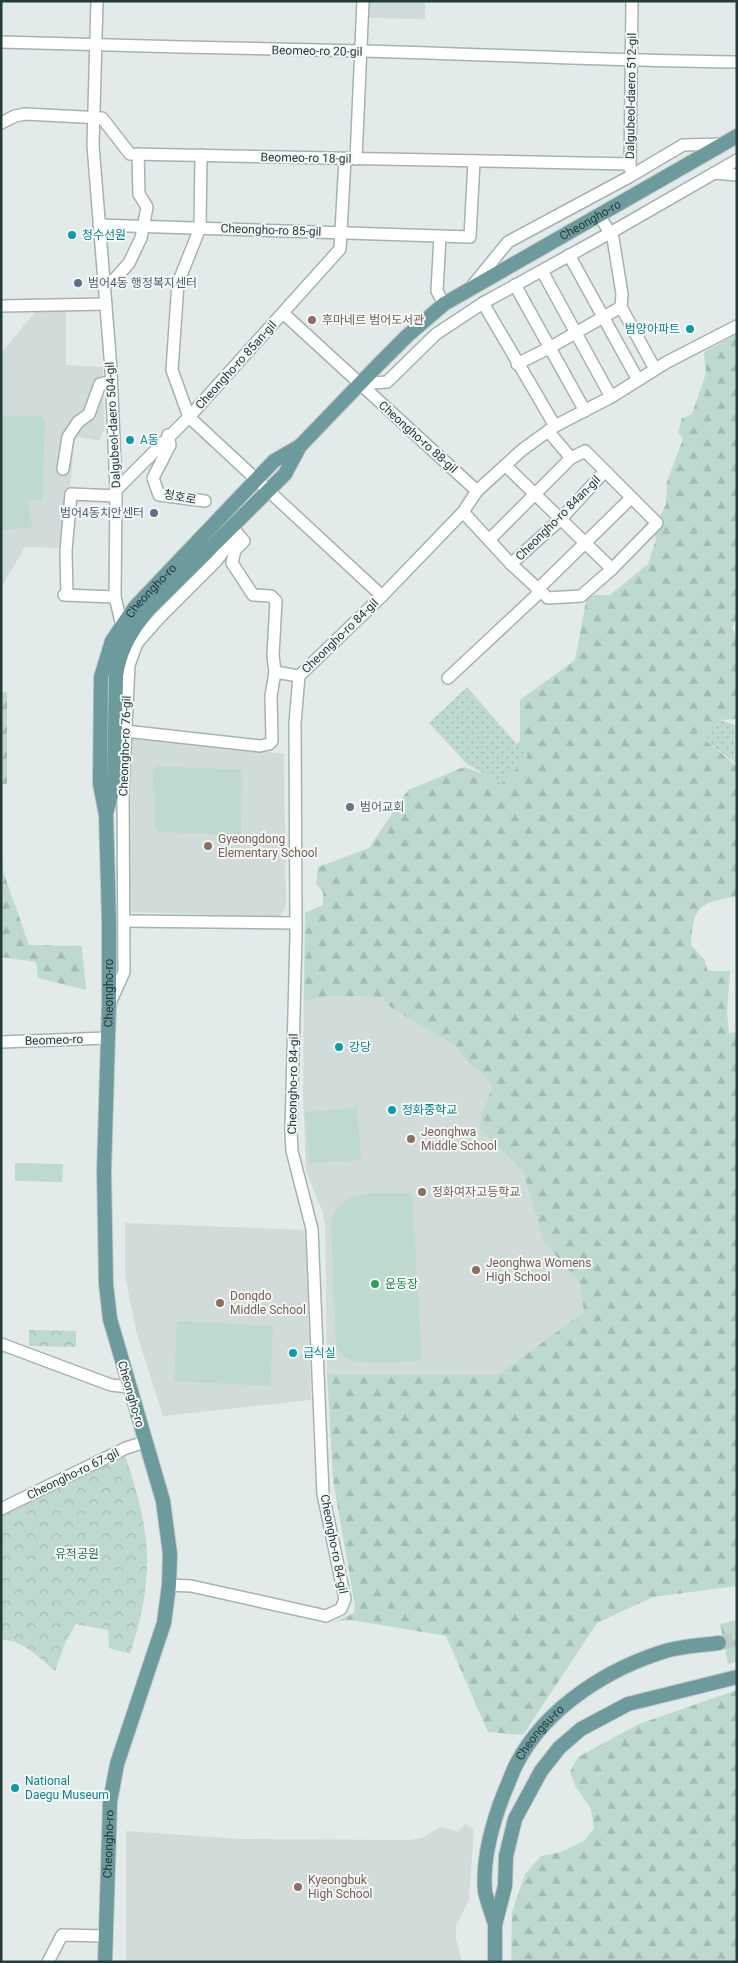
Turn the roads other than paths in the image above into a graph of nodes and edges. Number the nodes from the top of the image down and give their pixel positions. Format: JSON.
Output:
{"nodes":[{"id":1,"x":97,"y":1,"type":"edge"},
{"id":2,"x":363,"y":1,"type":"edge"},
{"id":3,"x":632,"y":1,"type":"edge"},
{"id":4,"x":1,"y":42,"type":"edge"},
{"id":5,"x":97,"y":46,"type":"junction"},
{"id":6,"x":360,"y":51,"type":"junction"},
{"id":7,"x":632,"y":61,"type":"junction"},
{"id":8,"x":737,"y":62,"type":"edge"},
{"id":9,"x":94,"y":117,"type":"junction"},
{"id":10,"x":1,"y":123,"type":"edge"},
{"id":11,"x":737,"y":136,"type":"edge"},
{"id":12,"x":723,"y":144,"type":"junction"},
{"id":13,"x":138,"y":154,"type":"junction"},
{"id":14,"x":201,"y":155,"type":"junction"},
{"id":15,"x":351,"y":159,"type":"junction"},
{"id":16,"x":737,"y":160,"type":"edge"},
{"id":17,"x":474,"y":161,"type":"junction"},
{"id":18,"x":630,"y":164,"type":"junction"},
{"id":19,"x":714,"y":173,"type":"junction"},
{"id":20,"x":737,"y":175,"type":"edge"},
{"id":21,"x":629,"y":177,"type":"junction"},
{"id":22,"x":599,"y":215,"type":"junction"},
{"id":23,"x":99,"y":225,"type":"junction"},
{"id":24,"x":142,"y":226,"type":"junction"},
{"id":25,"x":200,"y":228,"type":"junction"},
{"id":26,"x":341,"y":233,"type":"junction"},
{"id":27,"x":610,"y":234,"type":"junction"},
{"id":28,"x":440,"y":236,"type":"junction"},
{"id":29,"x":569,"y":256,"type":"junction"},
{"id":30,"x":542,"y":270,"type":"junction"},
{"id":31,"x":113,"y":281,"type":"dead end"},
{"id":32,"x":515,"y":285,"type":"junction"},
{"id":33,"x":470,"y":289,"type":"junction"},
{"id":34,"x":483,"y":303,"type":"junction"},
{"id":35,"x":106,"y":304,"type":"junction"},
{"id":36,"x":444,"y":304,"type":"junction"},
{"id":37,"x":1,"y":306,"type":"edge"},
{"id":38,"x":621,"y":307,"type":"junction"},
{"id":39,"x":283,"y":313,"type":"junction"},
{"id":40,"x":603,"y":318,"type":"junction"},
{"id":41,"x":737,"y":326,"type":"edge"},
{"id":42,"x":575,"y":334,"type":"junction"},
{"id":43,"x":549,"y":348,"type":"junction"},
{"id":44,"x":517,"y":364,"type":"junction"},
{"id":45,"x":655,"y":369,"type":"junction"},
{"id":46,"x":638,"y":380,"type":"junction"},
{"id":47,"x":111,"y":382,"type":"junction"},
{"id":48,"x":359,"y":384,"type":"junction"},
{"id":49,"x":611,"y":397,"type":"junction"},
{"id":50,"x":585,"y":411,"type":"junction"},
{"id":51,"x":189,"y":417,"type":"junction"},
{"id":52,"x":552,"y":429,"type":"junction"},
{"id":53,"x":168,"y":435,"type":"junction"},
{"id":54,"x":300,"y":446,"type":"junction"},
{"id":55,"x":570,"y":458,"type":"junction"},
{"id":56,"x":506,"y":466,"type":"junction"},
{"id":57,"x":63,"y":469,"type":"dead end"},
{"id":58,"x":605,"y":472,"type":"junction"},
{"id":59,"x":256,"y":480,"type":"junction"},
{"id":60,"x":477,"y":490,"type":"junction"},
{"id":61,"x":268,"y":491,"type":"junction"},
{"id":62,"x":116,"y":493,"type":"junction"},
{"id":63,"x":535,"y":493,"type":"junction"},
{"id":64,"x":630,"y":498,"type":"junction"},
{"id":65,"x":205,"y":501,"type":"dead end"},
{"id":66,"x":463,"y":512,"type":"junction"},
{"id":67,"x":561,"y":519,"type":"junction"},
{"id":68,"x":234,"y":530,"type":"junction"},
{"id":69,"x":488,"y":540,"type":"junction"},
{"id":70,"x":586,"y":543,"type":"junction"},
{"id":71,"x":511,"y":564,"type":"junction"},
{"id":72,"x":612,"y":569,"type":"junction"},
{"id":73,"x":539,"y":591,"type":"junction"},
{"id":74,"x":382,"y":596,"type":"junction"},
{"id":75,"x":115,"y":597,"type":"junction"},
{"id":76,"x":122,"y":626,"type":"junction"},
{"id":77,"x":275,"y":672,"type":"junction"},
{"id":78,"x":299,"y":676,"type":"junction"},
{"id":79,"x":448,"y":678,"type":"dead end"},
{"id":80,"x":125,"y":730,"type":"junction"},
{"id":81,"x":106,"y":815,"type":"junction"},
{"id":82,"x":125,"y":921,"type":"junction"},
{"id":83,"x":296,"y":922,"type":"junction"},
{"id":84,"x":109,"y":1004,"type":"junction"},
{"id":85,"x":107,"y":1038,"type":"junction"},
{"id":86,"x":1,"y":1042,"type":"edge"},
{"id":87,"x":1,"y":1344,"type":"edge"},
{"id":88,"x":129,"y":1386,"type":"junction"},
{"id":89,"x":145,"y":1442,"type":"junction"},
{"id":90,"x":1,"y":1509,"type":"edge"},
{"id":91,"x":170,"y":1585,"type":"junction"},
{"id":92,"x":718,"y":1642,"type":"tunnel mouth"},
{"id":93,"x":737,"y":1677,"type":"edge"},
{"id":94,"x":495,"y":1925,"type":"junction"},
{"id":95,"x":105,"y":1936,"type":"junction"},
{"id":96,"x":48,"y":1962,"type":"edge"},
{"id":97,"x":105,"y":1962,"type":"edge"},
{"id":98,"x":496,"y":1962,"type":"edge"}],
"edges":[{"from":1,"to":5,"type":"street","name":"Dalgubeol-daero 504-gil"},
{"from":2,"to":6,"type":"street","name":"Cheongho-ro 85an-gil"},
{"from":3,"to":7,"type":"street","name":"Dalgubeol-daero 512-gil"},
{"from":4,"to":5,"type":"street","name":"Beomeo-ro 20-gil"},
{"from":5,"to":6,"type":"street","name":"Beomeo-ro 20-gil"},
{"from":5,"to":9,"type":"street","name":"Dalgubeol-daero 504-gil"},
{"from":6,"to":7,"type":"street","name":"Beomeo-ro 20-gil"},
{"from":6,"to":15,"type":"street","name":"Cheongho-ro 85an-gil"},
{"from":7,"to":8,"type":"street","name":"Beomeo-ro 20-gil"},
{"from":7,"to":18,"type":"street","name":"Dalgubeol-daero 512-gil"},
{"from":9,"to":10,"type":"street"},
{"from":9,"to":13,"type":"street"},
{"from":9,"to":23,"type":"street","name":"Dalgubeol-daero 504-gil"},
{"from":11,"to":12,"type":"main road","name":"Cheongho-ro"},
{"from":12,"to":21,"type":"street","name":"Dalgubeol-daero 512-gil"},
{"from":12,"to":22,"type":"main road","name":"Cheongho-ro"},
{"from":13,"to":14,"type":"street","name":"Beomeo-ro 18-gil"},
{"from":13,"to":24,"type":"street"},
{"from":14,"to":15,"type":"street","name":"Beomeo-ro 18-gil"},
{"from":14,"to":25,"type":"street"},
{"from":15,"to":17,"type":"street","name":"Beomeo-ro 18-gil"},
{"from":15,"to":26,"type":"street","name":"Cheongho-ro 85an-gil"},
{"from":16,"to":19,"type":"street"},
{"from":17,"to":18,"type":"street","name":"Beomeo-ro 18-gil"},
{"from":17,"to":28,"type":"street"},
{"from":18,"to":21,"type":"street","name":"Dalgubeol-daero 512-gil"},
{"from":19,"to":20,"type":"street"},
{"from":19,"to":27,"type":"street"},
{"from":21,"to":33,"type":"street"},
{"from":22,"to":27,"type":"street"},
{"from":22,"to":33,"type":"main road","name":"Cheongho-ro"},
{"from":23,"to":24,"type":"street"},
{"from":23,"to":35,"type":"street","name":"Dalgubeol-daero 504-gil"},
{"from":24,"to":25,"type":"street"},
{"from":24,"to":31,"type":"street"},
{"from":25,"to":26,"type":"street","name":"Cheongho-ro 85-gil"},
{"from":25,"to":51,"type":"street"},
{"from":26,"to":28,"type":"street"},
{"from":26,"to":39,"type":"street","name":"Cheongho-ro 85an-gil"},
{"from":27,"to":29,"type":"street"},
{"from":27,"to":38,"type":"street"},
{"from":28,"to":36,"type":"street"},
{"from":29,"to":30,"type":"street"},
{"from":29,"to":40,"type":"street"},
{"from":30,"to":32,"type":"street"},
{"from":30,"to":42,"type":"street"},
{"from":32,"to":34,"type":"street"},
{"from":32,"to":43,"type":"street"},
{"from":33,"to":36,"type":"main road","name":"Cheongho-ro"},
{"from":34,"to":44,"type":"street"},
{"from":34,"to":48,"type":"street"},
{"from":35,"to":37,"type":"street"},
{"from":35,"to":47,"type":"street","name":"Dalgubeol-daero 504-gil"},
{"from":36,"to":48,"type":"main road","name":"Cheongho-ro"},
{"from":38,"to":40,"type":"street"},
{"from":38,"to":45,"type":"street"},
{"from":39,"to":48,"type":"street"},
{"from":39,"to":51,"type":"street","name":"Cheongho-ro 85an-gil"},
{"from":40,"to":42,"type":"street"},
{"from":40,"to":46,"type":"street"},
{"from":41,"to":45,"type":"street"},
{"from":42,"to":43,"type":"street"},
{"from":42,"to":49,"type":"street"},
{"from":43,"to":44,"type":"street"},
{"from":43,"to":50,"type":"street"},
{"from":44,"to":52,"type":"street"},
{"from":45,"to":46,"type":"street"},
{"from":46,"to":49,"type":"street"},
{"from":47,"to":57,"type":"street"},
{"from":47,"to":62,"type":"street","name":"Dalgubeol-daero 504-gil"},
{"from":48,"to":54,"type":"main road","name":"Cheongho-ro"},
{"from":48,"to":60,"type":"street","name":"Cheongho-ro 88-gil"},
{"from":49,"to":50,"type":"street"},
{"from":50,"to":52,"type":"street"},
{"from":51,"to":53,"type":"street","name":"Cheongho-ro 85an-gil"},
{"from":51,"to":59,"type":"street"},
{"from":52,"to":55,"type":"street"},
{"from":52,"to":56,"type":"street"},
{"from":53,"to":62,"type":"street","name":"Cheongho-ro 85an-gil"},
{"from":53,"to":65,"type":"street","name":"청호로"},
{"from":54,"to":59,"type":"main road","name":"Cheongho-ro"},
{"from":54,"to":61,"type":"main road","name":"Cheongho-ro"},
{"from":55,"to":58,"type":"street","name":"Cheongho-ro 84an-gil"},
{"from":55,"to":63,"type":"street"},
{"from":56,"to":60,"type":"street"},
{"from":56,"to":63,"type":"street"},
{"from":58,"to":64,"type":"street","name":"Cheongho-ro 84an-gil"},
{"from":58,"to":67,"type":"street","name":"Cheongho-ro 84an-gil"},
{"from":59,"to":61,"type":"street"},
{"from":59,"to":76,"type":"main road","name":"Cheongho-ro"},
{"from":60,"to":66,"type":"street"},
{"from":61,"to":68,"type":"main road","name":"Cheongho-ro"},
{"from":61,"to":74,"type":"street","name":"Cheongho-ro 84-gil"},
{"from":62,"to":75,"type":"street","name":"Dalgubeol-daero 504-gil"},
{"from":62,"to":75,"type":"street"},
{"from":63,"to":67,"type":"street"},
{"from":63,"to":69,"type":"street"},
{"from":64,"to":70,"type":"street"},
{"from":64,"to":72,"type":"street","name":"Cheongho-ro 84an-gil"},
{"from":66,"to":69,"type":"street","name":"Cheongho-ro 84an-gil"},
{"from":66,"to":74,"type":"street"},
{"from":67,"to":70,"type":"street"},
{"from":67,"to":71,"type":"street","name":"Cheongho-ro 84an-gil"},
{"from":68,"to":77,"type":"street"},
{"from":68,"to":80,"type":"street","name":"Cheongho-ro 76-gil"},
{"from":68,"to":81,"type":"main road","name":"Cheongho-ro"},
{"from":69,"to":71,"type":"street","name":"Cheongho-ro 84an-gil"},
{"from":70,"to":72,"type":"street"},
{"from":70,"to":73,"type":"street"},
{"from":71,"to":73,"type":"street","name":"Cheongho-ro 84an-gil"},
{"from":72,"to":73,"type":"street","name":"Cheongho-ro 84an-gil"},
{"from":73,"to":79,"type":"street"},
{"from":74,"to":78,"type":"street","name":"Cheongho-ro 84-gil"},
{"from":75,"to":76,"type":"street","name":"Dalgubeol-daero 504-gil"},
{"from":76,"to":81,"type":"main road","name":"Cheongho-ro"},
{"from":77,"to":78,"type":"street"},
{"from":77,"to":80,"type":"street"},
{"from":78,"to":83,"type":"street","name":"Cheongho-ro 84-gil"},
{"from":80,"to":82,"type":"street","name":"Cheongho-ro 76-gil"},
{"from":81,"to":84,"type":"main road","name":"Cheongho-ro"},
{"from":82,"to":83,"type":"street"},
{"from":82,"to":84,"type":"street","name":"Cheongho-ro 76-gil"},
{"from":83,"to":91,"type":"street","name":"Cheongho-ro 84-gil"},
{"from":84,"to":85,"type":"main road","name":"Cheongho-ro"},
{"from":85,"to":86,"type":"street","name":"Beomeo-ro"},
{"from":85,"to":88,"type":"main road","name":"Cheongho-ro"},
{"from":87,"to":88,"type":"street"},
{"from":88,"to":89,"type":"main road","name":"Cheongho-ro"},
{"from":89,"to":90,"type":"street","name":"Cheongho-ro 67-gil"},
{"from":89,"to":91,"type":"main road","name":"Cheongho-ro"},
{"from":91,"to":95,"type":"main road","name":"Cheongho-ro"},
{"from":92,"to":94,"type":"main road","name":"Cheongsu-ro"},
{"from":93,"to":94,"type":"main road","name":"Cheongsu-ro"},
{"from":94,"to":98,"type":"main road","name":"Cheongsu-ro"},
{"from":95,"to":96,"type":"street"},
{"from":95,"to":97,"type":"main road","name":"Cheongho-ro"}]}
